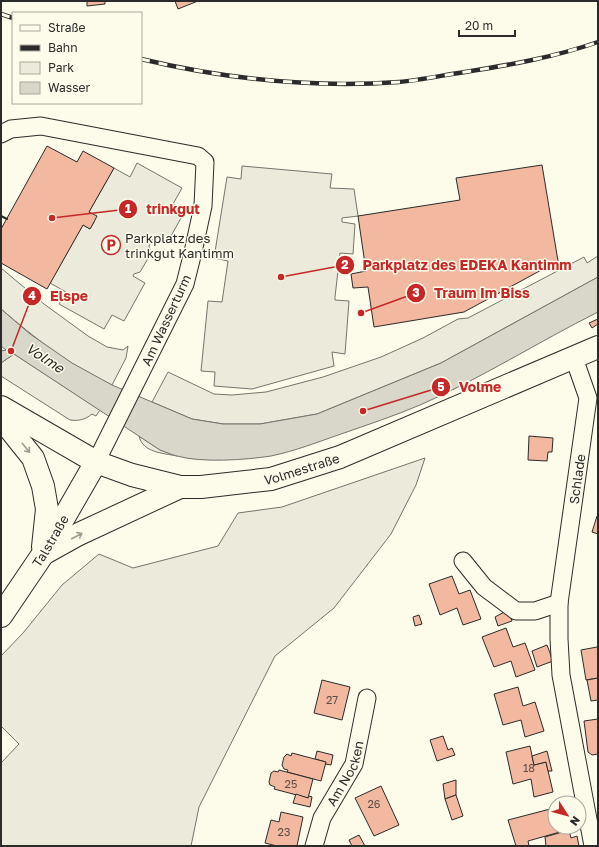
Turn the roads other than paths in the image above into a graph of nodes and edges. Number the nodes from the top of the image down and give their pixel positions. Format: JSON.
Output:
{"nodes":[{"id":1,"x":1,"y":134,"type":"edge"},
{"id":2,"x":598,"y":347,"type":"edge"},
{"id":3,"x":574,"y":358,"type":"junction"},
{"id":4,"x":1,"y":407,"type":"edge"},
{"id":5,"x":1,"y":418,"type":"edge"},
{"id":6,"x":96,"y":462,"type":"junction"},
{"id":7,"x":180,"y":487,"type":"junction"},
{"id":8,"x":42,"y":554,"type":"junction"},
{"id":9,"x":463,"y":561,"type":"dead end"},
{"id":10,"x":559,"y":603,"type":"junction"},
{"id":11,"x":1,"y":616,"type":"edge"},
{"id":12,"x":367,"y":698,"type":"dead end"},
{"id":13,"x":314,"y":846,"type":"edge"},
{"id":14,"x":593,"y":846,"type":"edge"}],
"edges":[{"from":1,"to":6,"type":"street","name":"Am Wasserturm"},
{"from":2,"to":3,"type":"main road","name":"Volmestraße"},
{"from":3,"to":7,"type":"main road","name":"Volmestraße"},
{"from":3,"to":10,"type":"street","name":"Schlade"},
{"from":4,"to":6,"type":"main road","name":"Volmestraße"},
{"from":5,"to":8,"type":"main road","one_way":true},
{"from":6,"to":7,"type":"main road","name":"Volmestraße"},
{"from":6,"to":8,"type":"main road","name":"Talstraße"},
{"from":8,"to":7,"type":"main road","one_way":true},
{"from":8,"to":11,"type":"main road","name":"Talstraße"},
{"from":9,"to":10,"type":"street"},
{"from":10,"to":14,"type":"street","name":"Schlade"},
{"from":12,"to":13,"type":"street","name":"Am Nocken"}]}
